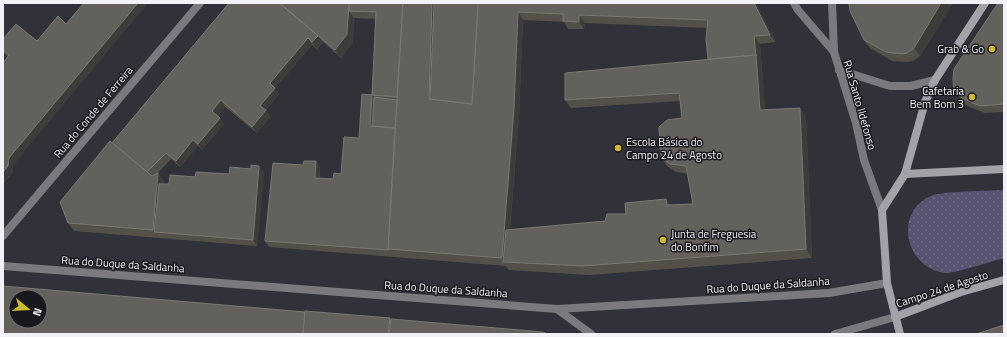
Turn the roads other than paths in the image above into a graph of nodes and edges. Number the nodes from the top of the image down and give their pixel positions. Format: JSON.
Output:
{"nodes":[{"id":1,"x":200,"y":3,"type":"edge"},
{"id":2,"x":794,"y":3,"type":"edge"},
{"id":3,"x":832,"y":3,"type":"edge"},
{"id":4,"x":985,"y":3,"type":"edge"},
{"id":5,"x":834,"y":52,"type":"junction"},
{"id":6,"x":839,"y":70,"type":"junction"},
{"id":7,"x":935,"y":80,"type":"junction"},
{"id":8,"x":1004,"y":169,"type":"edge"},
{"id":9,"x":905,"y":174,"type":"junction"},
{"id":10,"x":882,"y":210,"type":"junction"},
{"id":11,"x":3,"y":236,"type":"edge"},
{"id":12,"x":3,"y":266,"type":"edge"},
{"id":13,"x":1004,"y":280,"type":"edge"},
{"id":14,"x":887,"y":283,"type":"junction"},
{"id":15,"x":557,"y":309,"type":"junction"},
{"id":16,"x":896,"y":317,"type":"junction"},
{"id":17,"x":590,"y":334,"type":"edge"},
{"id":18,"x":835,"y":334,"type":"edge"},
{"id":19,"x":900,"y":334,"type":"edge"}],
"edges":[{"from":1,"to":11,"type":"street","name":"Rua do Conde de Ferreira"},
{"from":2,"to":5,"type":"street"},
{"from":3,"to":5,"type":"street","name":"Rua Santo Ildefonso"},
{"from":4,"to":7,"type":"main road"},
{"from":5,"to":6,"type":"street","name":"Rua Santo Ildefonso"},
{"from":6,"to":7,"type":"street"},
{"from":6,"to":10,"type":"street","name":"Rua Santo Ildefonso"},
{"from":7,"to":9,"type":"main road"},
{"from":8,"to":9,"type":"main road"},
{"from":9,"to":10,"type":"main road"},
{"from":10,"to":14,"type":"main road","name":"Campo 24 de Agosto"},
{"from":12,"to":15,"type":"street","name":"Rua do Duque da Saldanha"},
{"from":13,"to":16,"type":"main road","name":"Campo 24 de Agosto"},
{"from":14,"to":15,"type":"street","name":"Rua do Duque da Saldanha"},
{"from":14,"to":16,"type":"main road","name":"Campo 24 de Agosto"},
{"from":15,"to":17,"type":"street"},
{"from":16,"to":18,"type":"street"},
{"from":16,"to":19,"type":"main road"}]}
